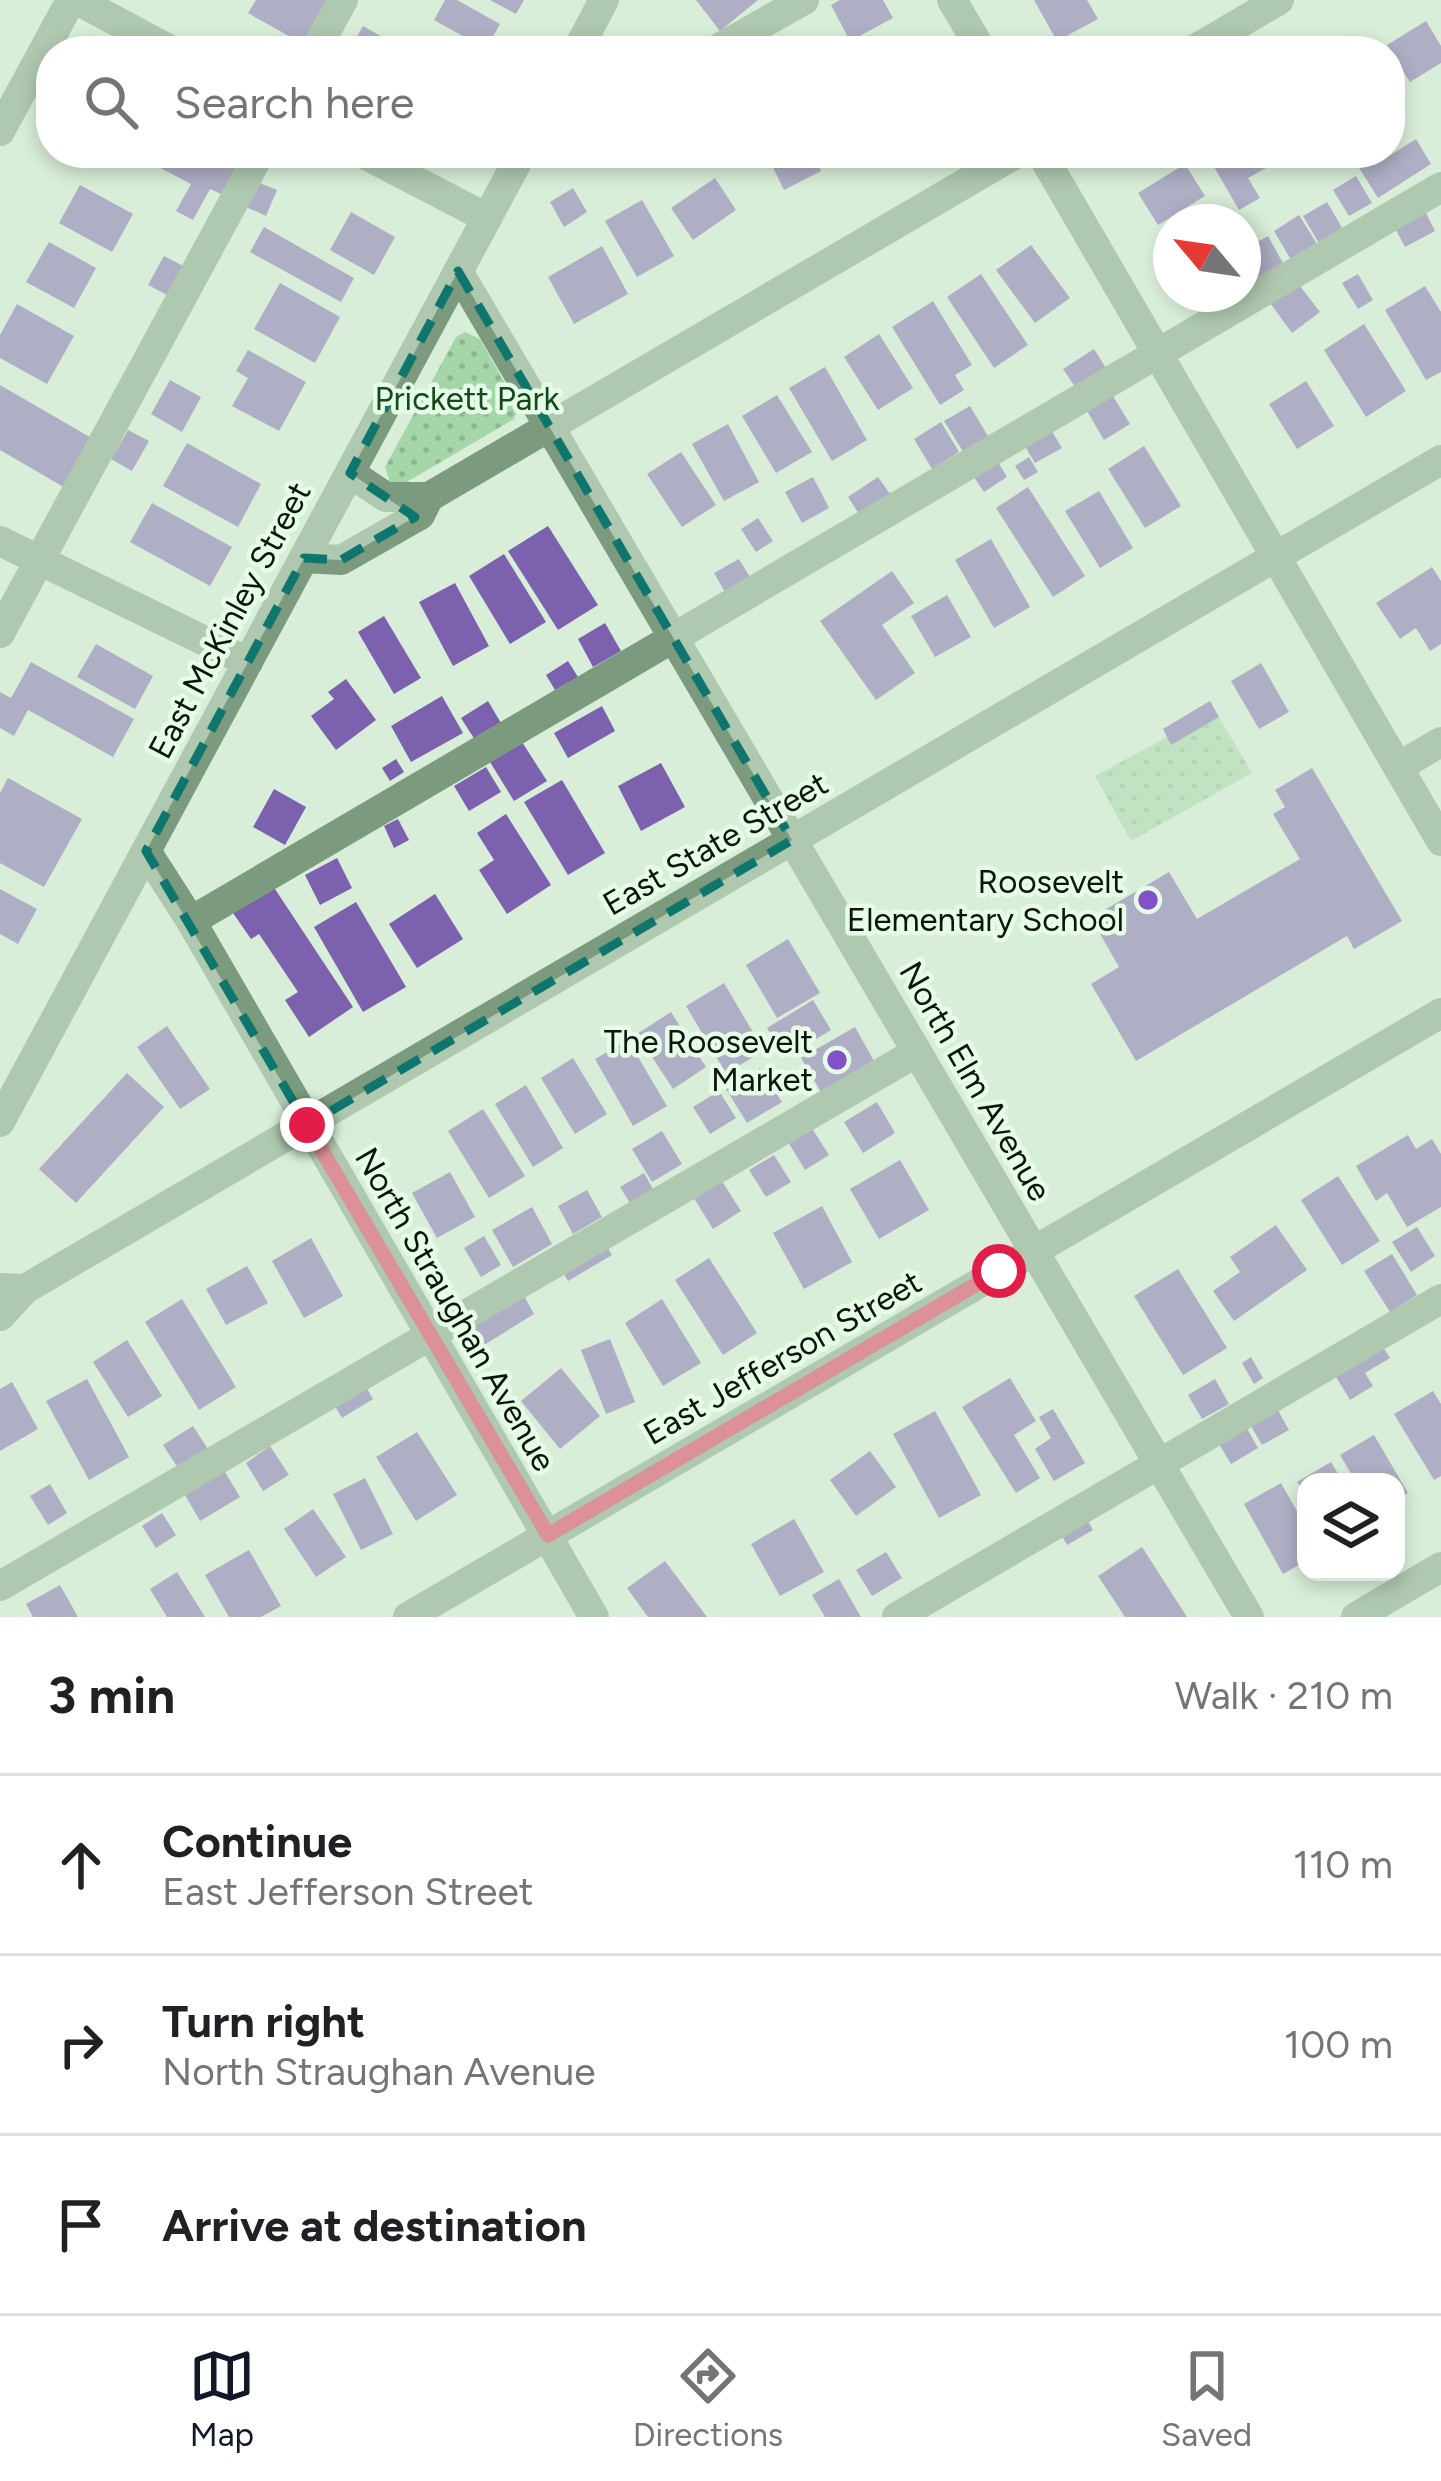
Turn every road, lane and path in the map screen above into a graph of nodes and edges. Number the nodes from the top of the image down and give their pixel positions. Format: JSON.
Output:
{"nodes":[{"id":1,"x":74,"y":0,"type":"edge"},
{"id":2,"x":343,"y":0,"type":"edge"},
{"id":3,"x":604,"y":0,"type":"edge"},
{"id":4,"x":804,"y":0,"type":"edge"},
{"id":5,"x":952,"y":0,"type":"edge"},
{"id":6,"x":1279,"y":0,"type":"edge"},
{"id":7,"x":54,"y":36,"type":"edge"},
{"id":8,"x":143,"y":36,"type":"edge"},
{"id":9,"x":324,"y":36,"type":"edge"},
{"id":10,"x":585,"y":36,"type":"edge"},
{"id":11,"x":740,"y":36,"type":"edge"},
{"id":12,"x":973,"y":36,"type":"edge"},
{"id":13,"x":1218,"y":36,"type":"edge"},
{"id":14,"x":36,"y":67,"type":"edge"},
{"id":15,"x":0,"y":130,"type":"edge"},
{"id":16,"x":252,"y":168,"type":"edge"},
{"id":17,"x":391,"y":168,"type":"edge"},
{"id":18,"x":517,"y":168,"type":"edge"},
{"id":19,"x":991,"y":168,"type":"edge"},
{"id":20,"x":1051,"y":168,"type":"edge"},
{"id":21,"x":1441,"y":187,"type":"edge"},
{"id":22,"x":487,"y":218,"type":"junction"},
{"id":23,"x":458,"y":271,"type":"junction"},
{"id":24,"x":1158,"y":353,"type":"junction"},
{"id":25,"x":549,"y":427,"type":"junction"},
{"id":26,"x":1441,"y":460,"type":"edge"},
{"id":27,"x":350,"y":472,"type":"junction"},
{"id":28,"x":429,"y":497,"type":"junction"},
{"id":29,"x":0,"y":541,"type":"edge"},
{"id":30,"x":1276,"y":556,"type":"junction"},
{"id":31,"x":304,"y":558,"type":"junction"},
{"id":32,"x":38,"y":562,"type":"junction"},
{"id":33,"x":0,"y":633,"type":"edge"},
{"id":34,"x":673,"y":638,"type":"junction"},
{"id":35,"x":248,"y":662,"type":"junction"},
{"id":36,"x":1441,"y":742,"type":"edge"},
{"id":37,"x":1398,"y":767,"type":"junction"},
{"id":38,"x":792,"y":840,"type":"junction"},
{"id":39,"x":1441,"y":841,"type":"edge"},
{"id":40,"x":146,"y":851,"type":"junction"},
{"id":41,"x":191,"y":921,"type":"junction"},
{"id":42,"x":1441,"y":1013,"type":"edge"},
{"id":43,"x":917,"y":1052,"type":"junction"},
{"id":44,"x":2,"y":1113,"type":"edge"},
{"id":45,"x":307,"y":1125,"type":"junction"},
{"id":46,"x":1034,"y":1251,"type":"junction"},
{"id":47,"x":12,"y":1288,"type":"edge"},
{"id":48,"x":1441,"y":1299,"type":"edge"},
{"id":49,"x":0,"y":1316,"type":"edge"},
{"id":50,"x":431,"y":1336,"type":"junction"},
{"id":51,"x":1159,"y":1464,"type":"junction"},
{"id":52,"x":548,"y":1535,"type":"junction"},
{"id":53,"x":1441,"y":1567,"type":"edge"},
{"id":54,"x":0,"y":1586,"type":"edge"},
{"id":55,"x":408,"y":1617,"type":"edge"},
{"id":56,"x":594,"y":1617,"type":"edge"},
{"id":57,"x":897,"y":1617,"type":"edge"},
{"id":58,"x":1249,"y":1617,"type":"edge"},
{"id":59,"x":1356,"y":1617,"type":"edge"}],
"edges":[{"from":1,"to":7,"type":"street"},
{"from":1,"to":8,"type":"street"},
{"from":2,"to":9,"type":"street"},
{"from":3,"to":10,"type":"street"},
{"from":4,"to":11,"type":"street"},
{"from":5,"to":12,"type":"street"},
{"from":6,"to":13,"type":"street"},
{"from":14,"to":15,"type":"street"},
{"from":16,"to":32,"type":"street"},
{"from":17,"to":22,"type":"street"},
{"from":18,"to":22,"type":"street","name":"East McKinley Street"},
{"from":19,"to":25,"type":"street"},
{"from":20,"to":24,"type":"street"},
{"from":21,"to":24,"type":"street"},
{"from":22,"to":23,"type":"street","name":"East McKinley Street"},
{"from":23,"to":25,"type":"street","name":"North Elm Avenue"},
{"from":23,"to":27,"type":"street","name":"East McKinley Street"},
{"from":24,"to":30,"type":"street"},
{"from":24,"to":34,"type":"street"},
{"from":25,"to":28,"type":"street"},
{"from":25,"to":34,"type":"street","name":"North Elm Avenue"},
{"from":26,"to":30,"type":"street","name":"East State Street"},
{"from":27,"to":28,"type":"street"},
{"from":27,"to":31,"type":"street","name":"East McKinley Street"},
{"from":28,"to":31,"type":"street"},
{"from":29,"to":32,"type":"street"},
{"from":30,"to":37,"type":"street"},
{"from":30,"to":38,"type":"street","name":"East State Street"},
{"from":31,"to":35,"type":"street","name":"East McKinley Street"},
{"from":32,"to":33,"type":"street"},
{"from":32,"to":35,"type":"street"},
{"from":34,"to":38,"type":"street","name":"North Elm Avenue"},
{"from":34,"to":41,"type":"street"},
{"from":35,"to":40,"type":"street","name":"East McKinley Street"},
{"from":36,"to":37,"type":"street"},
{"from":37,"to":39,"type":"street"},
{"from":38,"to":43,"type":"street","name":"North Elm Avenue"},
{"from":38,"to":45,"type":"street","name":"East State Street"},
{"from":40,"to":41,"type":"street","name":"North Straughan Avenue"},
{"from":40,"to":44,"type":"street","name":"East McKinley Street"},
{"from":41,"to":45,"type":"street","name":"North Straughan Avenue"},
{"from":42,"to":46,"type":"street","name":"East Jefferson Street"},
{"from":43,"to":46,"type":"street","name":"North Elm Avenue"},
{"from":43,"to":50,"type":"street"},
{"from":45,"to":47,"type":"street","name":"East State Street"},
{"from":45,"to":50,"type":"street","name":"North Straughan Avenue"},
{"from":46,"to":51,"type":"street","name":"North Elm Avenue"},
{"from":46,"to":52,"type":"street","name":"East Jefferson Street"},
{"from":47,"to":49,"type":"street","name":"East State Street"},
{"from":48,"to":51,"type":"street"},
{"from":50,"to":52,"type":"street","name":"North Straughan Avenue"},
{"from":50,"to":54,"type":"street"},
{"from":51,"to":57,"type":"street"},
{"from":51,"to":58,"type":"street","name":"North Elm Avenue"},
{"from":52,"to":55,"type":"street","name":"East Jefferson Street"},
{"from":52,"to":56,"type":"street","name":"North Straughan Avenue"},
{"from":53,"to":59,"type":"street"}]}
